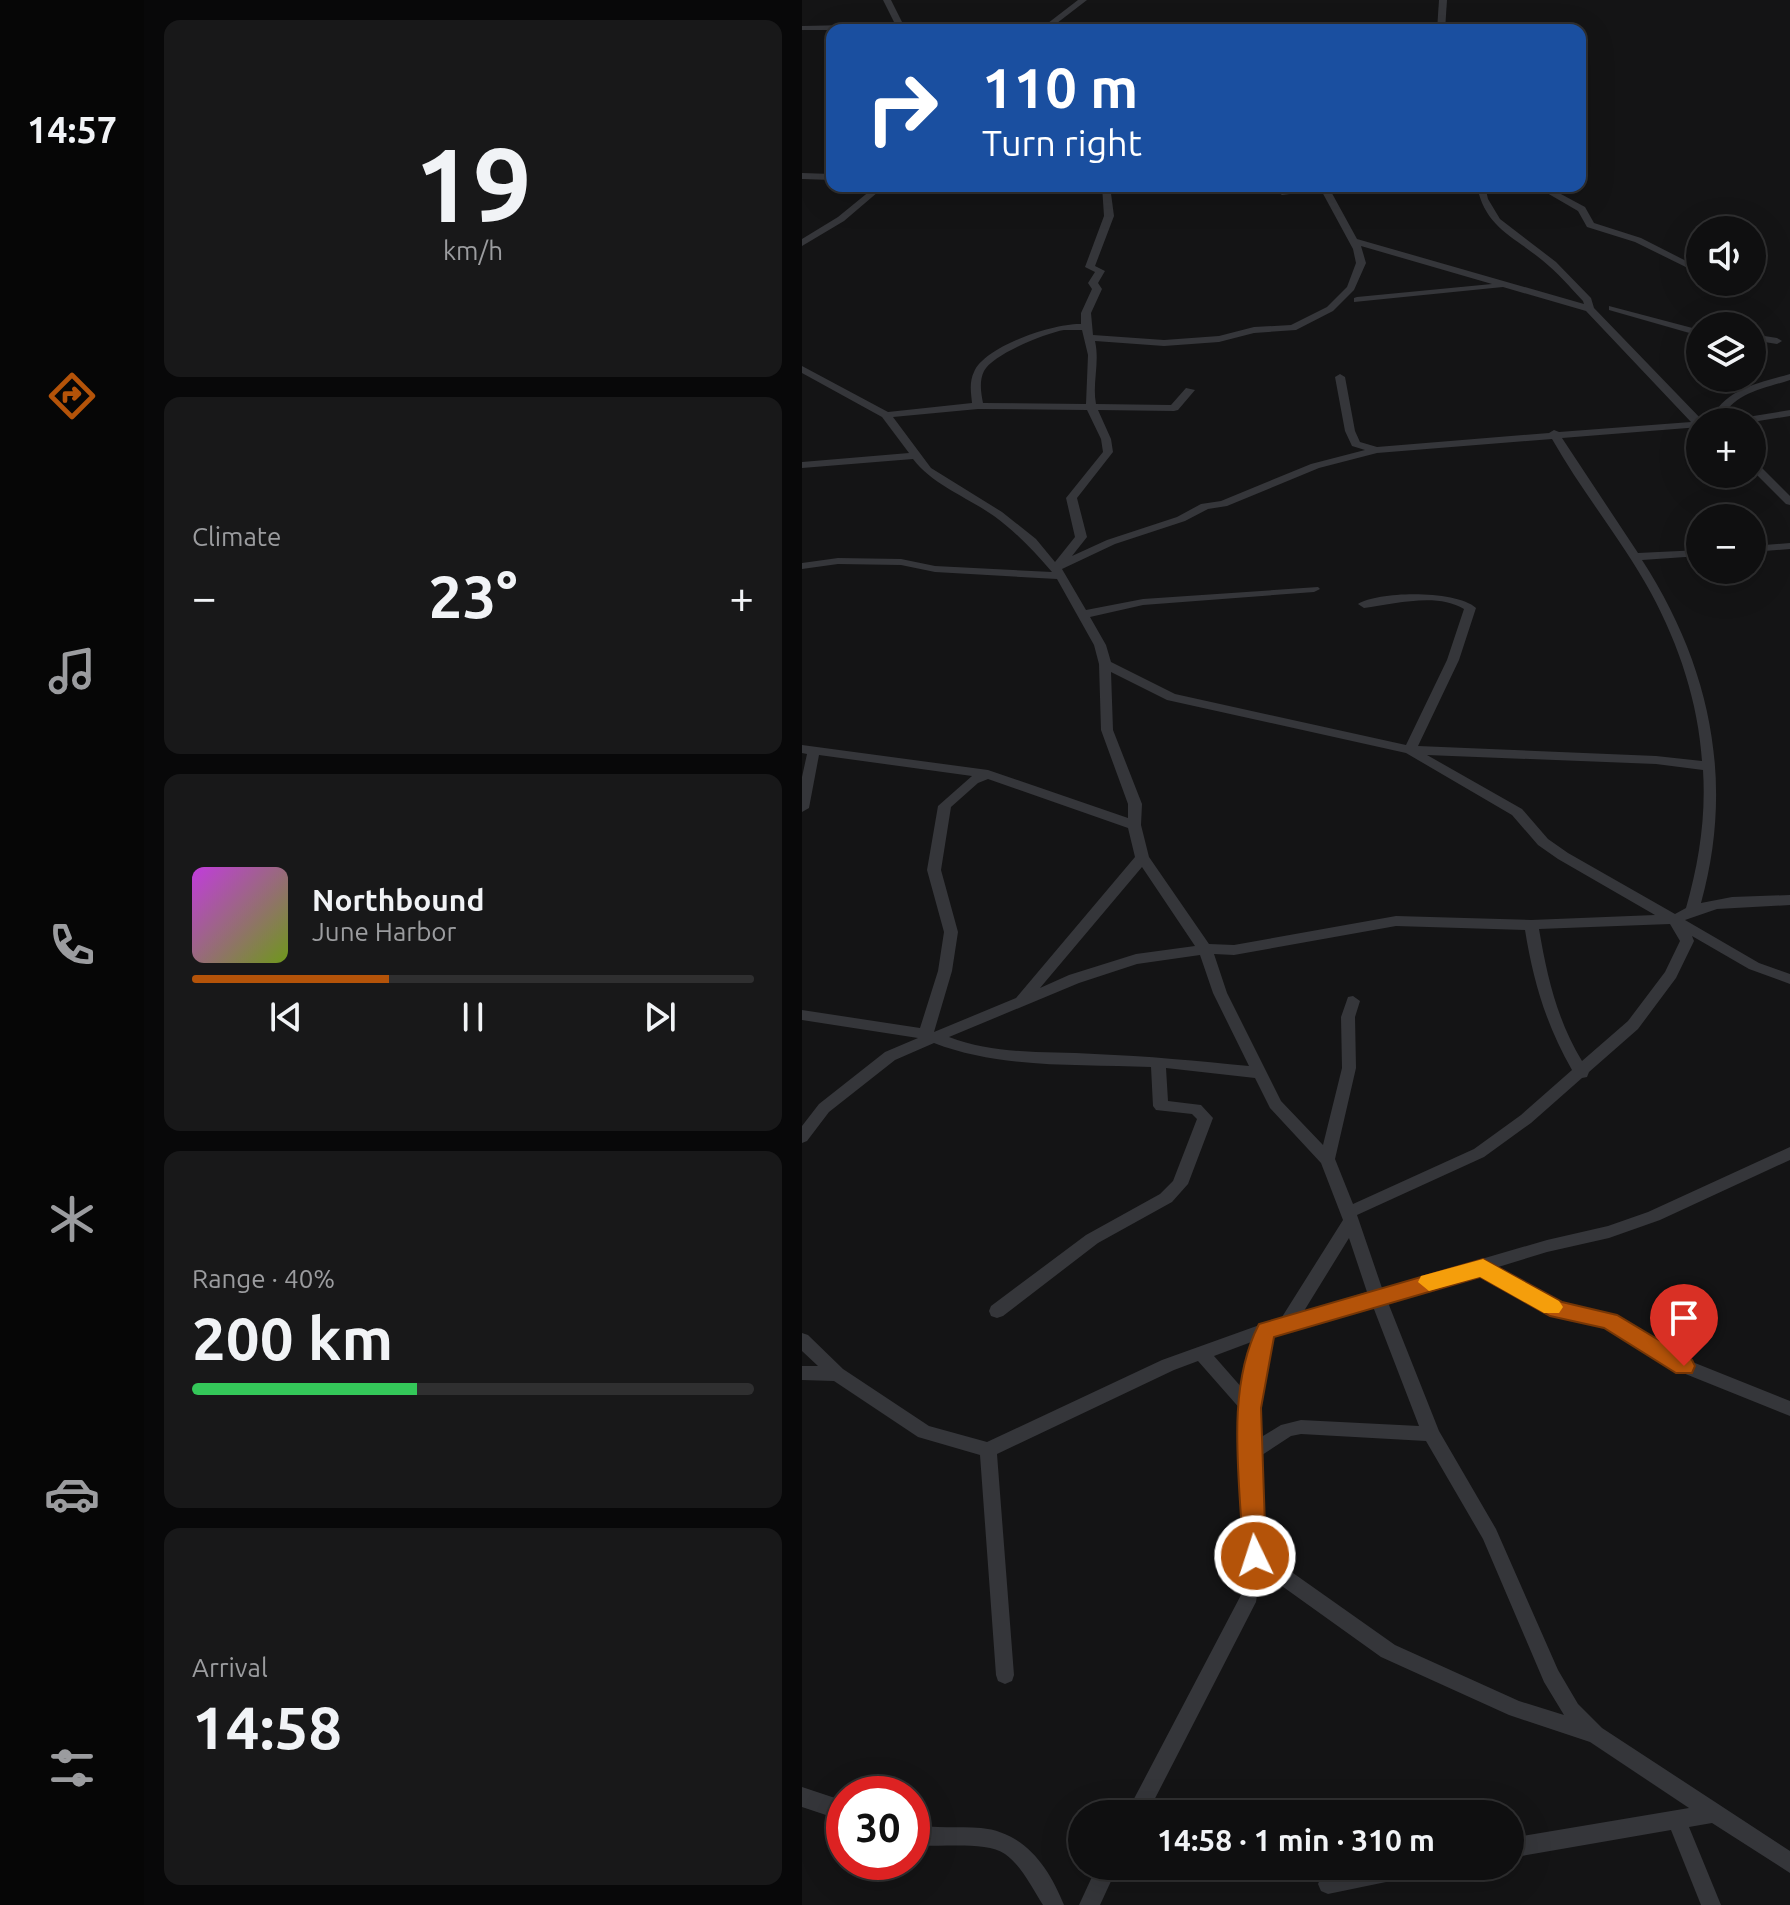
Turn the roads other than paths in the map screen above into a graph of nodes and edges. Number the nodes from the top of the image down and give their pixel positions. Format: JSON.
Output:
{"nodes":[{"id":1,"x":887,"y":0,"type":"edge"},
{"id":2,"x":1083,"y":0,"type":"edge"},
{"id":3,"x":1443,"y":0,"type":"edge"},
{"id":4,"x":898,"y":24,"type":"edge"},
{"id":5,"x":1051,"y":24,"type":"edge"},
{"id":6,"x":1441,"y":24,"type":"edge"},
{"id":7,"x":802,"y":28,"type":"edge"},
{"id":8,"x":826,"y":28,"type":"edge"},
{"id":9,"x":802,"y":176,"type":"edge"},
{"id":10,"x":826,"y":177,"type":"edge"},
{"id":11,"x":874,"y":192,"type":"edge"},
{"id":12,"x":1107,"y":192,"type":"edge"},
{"id":13,"x":1327,"y":192,"type":"edge"},
{"id":14,"x":1482,"y":192,"type":"edge"},
{"id":15,"x":1550,"y":192,"type":"edge"},
{"id":16,"x":1354,"y":241,"type":"junction"},
{"id":17,"x":802,"y":243,"type":"edge"},
{"id":18,"x":1686,"y":264,"type":"edge"},
{"id":19,"x":1507,"y":286,"type":"junction"},
{"id":20,"x":1357,"y":300,"type":"dead end"},
{"id":21,"x":1612,"y":308,"type":"dead end"},
{"id":22,"x":1589,"y":309,"type":"junction"},
{"id":23,"x":1686,"y":329,"type":"edge"},
{"id":24,"x":1086,"y":332,"type":"junction"},
{"id":25,"x":1766,"y":339,"type":"edge"},
{"id":26,"x":1777,"y":341,"type":"dead end"},
{"id":27,"x":806,"y":374,"type":"edge"},
{"id":28,"x":1340,"y":377,"type":"dead end"},
{"id":29,"x":1790,"y":377,"type":"edge"},
{"id":30,"x":1190,"y":390,"type":"dead end"},
{"id":31,"x":978,"y":406,"type":"junction"},
{"id":32,"x":1091,"y":407,"type":"junction"},
{"id":33,"x":1721,"y":408,"type":"edge"},
{"id":34,"x":1686,"y":409,"type":"edge"},
{"id":35,"x":1790,"y":413,"type":"edge"},
{"id":36,"x":886,"y":415,"type":"junction"},
{"id":37,"x":1766,"y":417,"type":"edge"},
{"id":38,"x":1686,"y":425,"type":"edge"},
{"id":39,"x":1554,"y":433,"type":"junction"},
{"id":40,"x":1377,"y":450,"type":"junction"},
{"id":41,"x":917,"y":455,"type":"junction"},
{"id":42,"x":802,"y":465,"type":"edge"},
{"id":43,"x":1766,"y":478,"type":"edge"},
{"id":44,"x":1790,"y":502,"type":"edge"},
{"id":45,"x":1790,"y":546,"type":"edge"},
{"id":46,"x":1766,"y":548,"type":"edge"},
{"id":47,"x":1686,"y":554,"type":"edge"},
{"id":48,"x":1634,"y":557,"type":"junction"},
{"id":49,"x":802,"y":566,"type":"edge"},
{"id":50,"x":1058,"y":572,"type":"junction"},
{"id":51,"x":1314,"y":589,"type":"dead end"},
{"id":52,"x":1364,"y":604,"type":"dead end"},
{"id":53,"x":1085,"y":614,"type":"junction"},
{"id":54,"x":1105,"y":664,"type":"junction"},
{"id":55,"x":808,"y":749,"type":"edge"},
{"id":56,"x":1410,"y":750,"type":"junction"},
{"id":57,"x":1707,"y":766,"type":"junction"},
{"id":58,"x":988,"y":774,"type":"junction"},
{"id":59,"x":802,"y":808,"type":"edge"},
{"id":60,"x":1134,"y":825,"type":"junction"},
{"id":61,"x":1142,"y":858,"type":"junction"},
{"id":62,"x":1790,"y":900,"type":"edge"},
{"id":63,"x":1693,"y":909,"type":"junction"},
{"id":64,"x":1677,"y":919,"type":"junction"},
{"id":65,"x":1531,"y":925,"type":"junction"},
{"id":66,"x":1205,"y":949,"type":"junction"},
{"id":67,"x":1790,"y":979,"type":"edge"},
{"id":68,"x":1353,"y":1001,"type":"dead end"},
{"id":69,"x":1019,"y":1002,"type":"junction"},
{"id":70,"x":802,"y":1015,"type":"edge"},
{"id":71,"x":930,"y":1036,"type":"junction"},
{"id":72,"x":1158,"y":1062,"type":"junction"},
{"id":73,"x":1260,"y":1073,"type":"junction"},
{"id":74,"x":1582,"y":1073,"type":"junction"},
{"id":75,"x":802,"y":1137,"type":"edge"},
{"id":76,"x":1790,"y":1153,"type":"edge"},
{"id":77,"x":1327,"y":1159,"type":"junction"},
{"id":78,"x":1349,"y":1218,"type":"junction"},
{"id":79,"x":1483,"y":1267,"type":"junction"},
{"id":80,"x":1377,"y":1296,"type":"junction"},
{"id":81,"x":997,"y":1311,"type":"dead end"},
{"id":82,"x":1288,"y":1322,"type":"junction"},
{"id":83,"x":1266,"y":1330,"type":"junction"},
{"id":84,"x":802,"y":1340,"type":"edge"},
{"id":85,"x":1201,"y":1353,"type":"junction"},
{"id":86,"x":802,"y":1373,"type":"edge"},
{"id":87,"x":837,"y":1374,"type":"junction"},
{"id":88,"x":1250,"y":1408,"type":"junction"},
{"id":89,"x":1790,"y":1409,"type":"edge"},
{"id":90,"x":1431,"y":1434,"type":"junction"},
{"id":91,"x":988,"y":1450,"type":"junction"},
{"id":92,"x":1253,"y":1452,"type":"junction"},
{"id":93,"x":1255,"y":1556,"type":"junction"},
{"id":94,"x":1005,"y":1675,"type":"dead end"},
{"id":95,"x":1595,"y":1734,"type":"junction"},
{"id":96,"x":802,"y":1797,"type":"edge"},
{"id":97,"x":1143,"y":1800,"type":"edge"},
{"id":98,"x":826,"y":1805,"type":"edge"},
{"id":99,"x":1714,"y":1813,"type":"junction"},
{"id":100,"x":1676,"y":1819,"type":"junction"},
{"id":101,"x":930,"y":1838,"type":"edge"},
{"id":102,"x":1524,"y":1846,"type":"edge"},
{"id":103,"x":1790,"y":1863,"type":"edge"},
{"id":104,"x":1101,"y":1880,"type":"edge"},
{"id":105,"x":1347,"y":1880,"type":"edge"},
{"id":106,"x":1328,"y":1884,"type":"dead end"},
{"id":107,"x":1054,"y":1905,"type":"edge"},
{"id":108,"x":1089,"y":1905,"type":"edge"},
{"id":109,"x":1711,"y":1905,"type":"edge"}],
"edges":[{"from":1,"to":4,"type":"street"},
{"from":2,"to":5,"type":"street"},
{"from":3,"to":6,"type":"street"},
{"from":7,"to":8,"type":"street"},
{"from":9,"to":10,"type":"street"},
{"from":11,"to":17,"type":"street"},
{"from":12,"to":24,"type":"street"},
{"from":13,"to":16,"type":"street"},
{"from":14,"to":22,"type":"street"},
{"from":15,"to":18,"type":"street"},
{"from":16,"to":19,"type":"street"},
{"from":16,"to":24,"type":"street"},
{"from":19,"to":20,"type":"street"},
{"from":19,"to":22,"type":"street"},
{"from":21,"to":23,"type":"street"},
{"from":22,"to":34,"type":"street"},
{"from":24,"to":31,"type":"street"},
{"from":24,"to":32,"type":"street"},
{"from":25,"to":26,"type":"street"},
{"from":27,"to":36,"type":"street"},
{"from":28,"to":40,"type":"street"},
{"from":29,"to":33,"type":"street"},
{"from":30,"to":32,"type":"street"},
{"from":31,"to":32,"type":"street"},
{"from":31,"to":36,"type":"street"},
{"from":32,"to":50,"type":"street"},
{"from":35,"to":37,"type":"street"},
{"from":36,"to":41,"type":"street"},
{"from":38,"to":39,"type":"street"},
{"from":39,"to":40,"type":"street"},
{"from":39,"to":48,"type":"street"},
{"from":40,"to":50,"type":"street"},
{"from":41,"to":42,"type":"street"},
{"from":41,"to":50,"type":"street"},
{"from":43,"to":44,"type":"street"},
{"from":45,"to":46,"type":"street"},
{"from":47,"to":48,"type":"street"},
{"from":48,"to":57,"type":"street"},
{"from":49,"to":50,"type":"street"},
{"from":50,"to":53,"type":"street"},
{"from":51,"to":53,"type":"street"},
{"from":52,"to":56,"type":"street"},
{"from":53,"to":54,"type":"street"},
{"from":54,"to":56,"type":"street"},
{"from":54,"to":60,"type":"street"},
{"from":55,"to":58,"type":"street"},
{"from":55,"to":59,"type":"street"},
{"from":56,"to":57,"type":"street"},
{"from":56,"to":64,"type":"street"},
{"from":57,"to":63,"type":"street"},
{"from":58,"to":60,"type":"street"},
{"from":58,"to":71,"type":"street"},
{"from":60,"to":61,"type":"street"},
{"from":61,"to":66,"type":"street"},
{"from":61,"to":69,"type":"street"},
{"from":62,"to":63,"type":"street"},
{"from":63,"to":64,"type":"street"},
{"from":64,"to":65,"type":"street"},
{"from":64,"to":67,"type":"street"},
{"from":64,"to":74,"type":"street"},
{"from":65,"to":66,"type":"street"},
{"from":65,"to":74,"type":"street"},
{"from":66,"to":69,"type":"street"},
{"from":66,"to":73,"type":"street"},
{"from":68,"to":77,"type":"street"},
{"from":69,"to":71,"type":"street"},
{"from":70,"to":71,"type":"street"},
{"from":71,"to":72,"type":"street"},
{"from":71,"to":75,"type":"street"},
{"from":72,"to":73,"type":"street"},
{"from":72,"to":81,"type":"street"},
{"from":73,"to":77,"type":"street"},
{"from":74,"to":78,"type":"street"},
{"from":76,"to":79,"type":"street"},
{"from":77,"to":78,"type":"street"},
{"from":78,"to":80,"type":"street"},
{"from":78,"to":82,"type":"street"},
{"from":79,"to":80,"type":"street"},
{"from":79,"to":89,"type":"street"},
{"from":80,"to":82,"type":"street"},
{"from":80,"to":90,"type":"street"},
{"from":82,"to":83,"type":"street"},
{"from":83,"to":85,"type":"street"},
{"from":83,"to":88,"type":"street"},
{"from":84,"to":87,"type":"street"},
{"from":85,"to":88,"type":"street"},
{"from":85,"to":91,"type":"street"},
{"from":86,"to":87,"type":"street"},
{"from":87,"to":91,"type":"street"},
{"from":88,"to":92,"type":"street"},
{"from":90,"to":92,"type":"street"},
{"from":90,"to":95,"type":"street"},
{"from":91,"to":94,"type":"street"},
{"from":92,"to":93,"type":"street"},
{"from":93,"to":95,"type":"street"},
{"from":93,"to":97,"type":"street"},
{"from":95,"to":99,"type":"street"},
{"from":96,"to":98,"type":"street"},
{"from":99,"to":100,"type":"street"},
{"from":99,"to":103,"type":"street"},
{"from":100,"to":102,"type":"street"},
{"from":100,"to":109,"type":"street"},
{"from":101,"to":107,"type":"street"},
{"from":104,"to":108,"type":"street"},
{"from":105,"to":106,"type":"street"}]}
